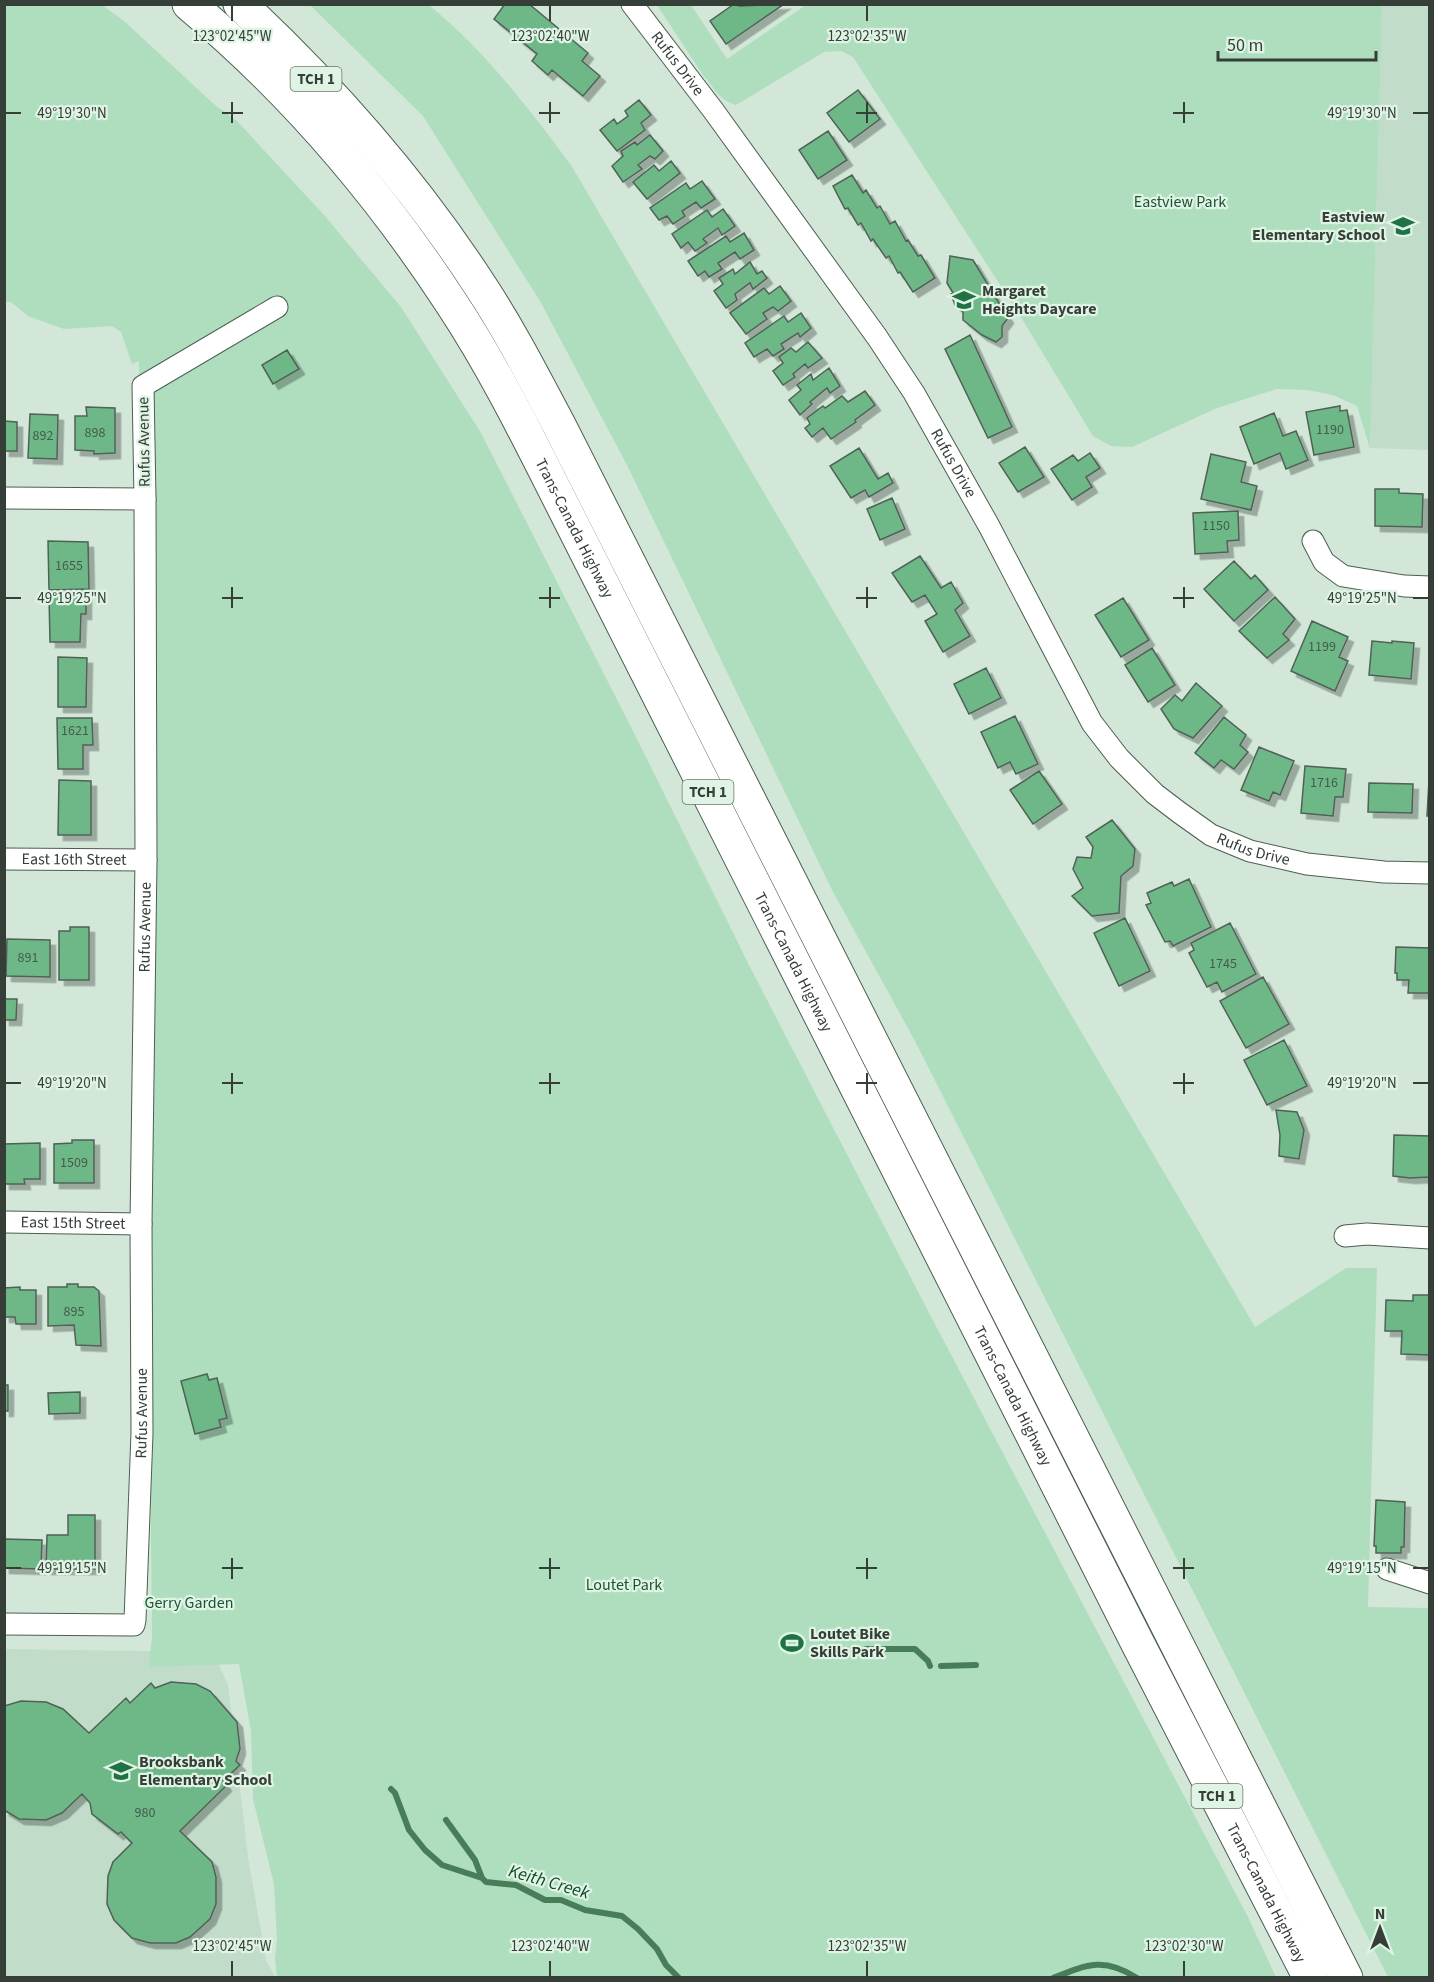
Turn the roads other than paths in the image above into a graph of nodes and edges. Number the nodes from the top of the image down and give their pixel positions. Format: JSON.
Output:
{"nodes":[{"id":1,"x":189,"y":4,"type":"edge"},
{"id":2,"x":240,"y":4,"type":"edge"},
{"id":3,"x":632,"y":4,"type":"edge"},
{"id":4,"x":277,"y":307,"type":"dead end"},
{"id":5,"x":4,"y":498,"type":"edge"},
{"id":6,"x":145,"y":499,"type":"junction"},
{"id":7,"x":1313,"y":541,"type":"dead end"},
{"id":8,"x":1430,"y":587,"type":"edge"},
{"id":9,"x":4,"y":859,"type":"edge"},
{"id":10,"x":146,"y":860,"type":"junction"},
{"id":11,"x":1430,"y":873,"type":"edge"},
{"id":12,"x":4,"y":1222,"type":"edge"},
{"id":13,"x":141,"y":1224,"type":"junction"},
{"id":14,"x":1345,"y":1236,"type":"dead end"},
{"id":15,"x":1430,"y":1238,"type":"edge"},
{"id":16,"x":1387,"y":1569,"type":"dead end"},
{"id":17,"x":1430,"y":1583,"type":"edge"},
{"id":18,"x":4,"y":1624,"type":"edge"},
{"id":19,"x":1304,"y":1968,"type":"edge"},
{"id":20,"x":1346,"y":1977,"type":"edge"}],
"edges":[{"from":1,"to":19,"type":"highway","name":"Trans-Canada Highway","number":"TCH 1"},
{"from":2,"to":20,"type":"highway","name":"Trans-Canada Highway","number":"TCH 1"},
{"from":3,"to":11,"type":"street","name":"Rufus Drive"},
{"from":4,"to":6,"type":"street","name":"Rufus Avenue"},
{"from":5,"to":6,"type":"street"},
{"from":6,"to":10,"type":"street","name":"Rufus Avenue"},
{"from":7,"to":8,"type":"street"},
{"from":9,"to":10,"type":"street","name":"East 16th Street"},
{"from":10,"to":13,"type":"street","name":"Rufus Avenue"},
{"from":12,"to":13,"type":"street","name":"East 15th Street"},
{"from":13,"to":18,"type":"street","name":"Rufus Avenue"},
{"from":14,"to":15,"type":"street"},
{"from":16,"to":17,"type":"street"}]}
